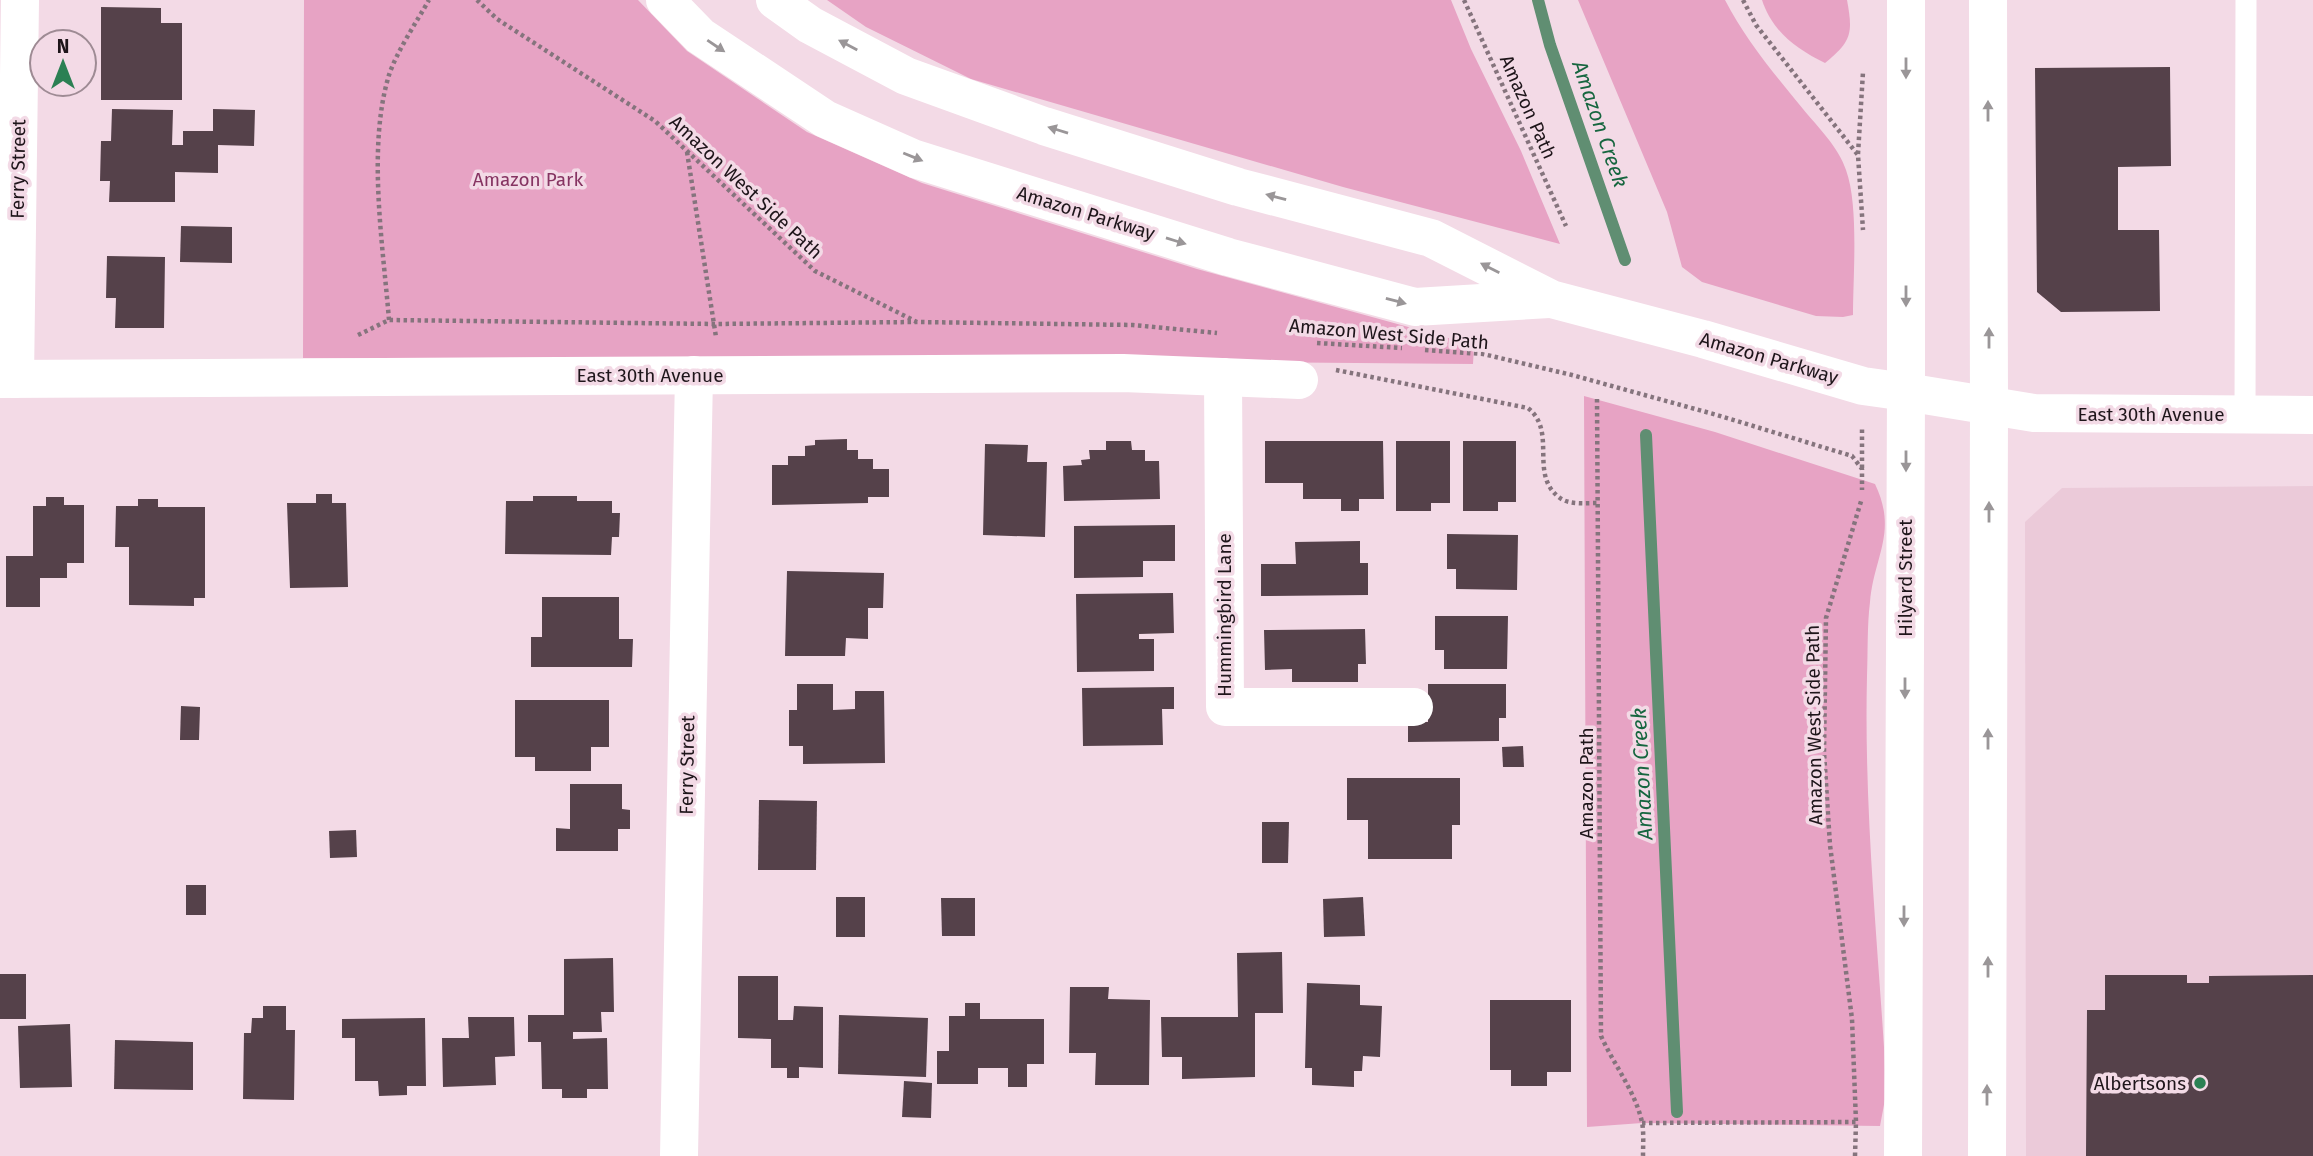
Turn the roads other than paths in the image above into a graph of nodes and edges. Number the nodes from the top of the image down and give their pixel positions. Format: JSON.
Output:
{"nodes":[{"id":1,"x":20,"y":0,"type":"edge"},
{"id":2,"x":666,"y":0,"type":"edge"},
{"id":3,"x":775,"y":0,"type":"edge"},
{"id":4,"x":1906,"y":0,"type":"edge"},
{"id":5,"x":1988,"y":0,"type":"edge"},
{"id":6,"x":2246,"y":0,"type":"edge"},
{"id":7,"x":1551,"y":299,"type":"junction"},
{"id":8,"x":1316,"y":368,"type":"road end"},
{"id":9,"x":706,"y":375,"type":"junction"},
{"id":10,"x":1223,"y":377,"type":"junction"},
{"id":11,"x":7,"y":379,"type":"edge"},
{"id":12,"x":1906,"y":392,"type":"junction"},
{"id":13,"x":1989,"y":407,"type":"junction"},
{"id":14,"x":2245,"y":414,"type":"junction"},
{"id":15,"x":2313,"y":415,"type":"edge"},
{"id":16,"x":1414,"y":707,"type":"dead end"},
{"id":17,"x":679,"y":1156,"type":"edge"},
{"id":18,"x":1903,"y":1156,"type":"edge"},
{"id":19,"x":1987,"y":1156,"type":"edge"}],
"edges":[{"from":1,"to":11,"type":"main road","name":"Ferry Street"},
{"from":2,"to":7,"type":"main road","name":"Amazon Parkway","one_way":true},
{"from":7,"to":3,"type":"main road","name":"Amazon Parkway","one_way":true},
{"from":4,"to":12,"type":"main road","name":"Hilyard Street","one_way":true},
{"from":13,"to":5,"type":"main road","one_way":true},
{"from":6,"to":14,"type":"lane"},
{"from":7,"to":12,"type":"main road","name":"Amazon Parkway"},
{"from":8,"to":10,"type":"main road","name":"East 30th Avenue"},
{"from":9,"to":10,"type":"main road","name":"East 30th Avenue"},
{"from":9,"to":11,"type":"main road","name":"East 30th Avenue"},
{"from":9,"to":17,"type":"main road","name":"Ferry Street"},
{"from":10,"to":16,"type":"main road","name":"Hummingbird Lane"},
{"from":12,"to":13,"type":"main road","name":"Amazon Parkway"},
{"from":12,"to":18,"type":"main road","name":"Hilyard Street","one_way":true},
{"from":13,"to":14,"type":"main road","name":"East 30th Avenue"},
{"from":19,"to":13,"type":"main road","one_way":true},
{"from":14,"to":15,"type":"main road","name":"East 30th Avenue"}]}
